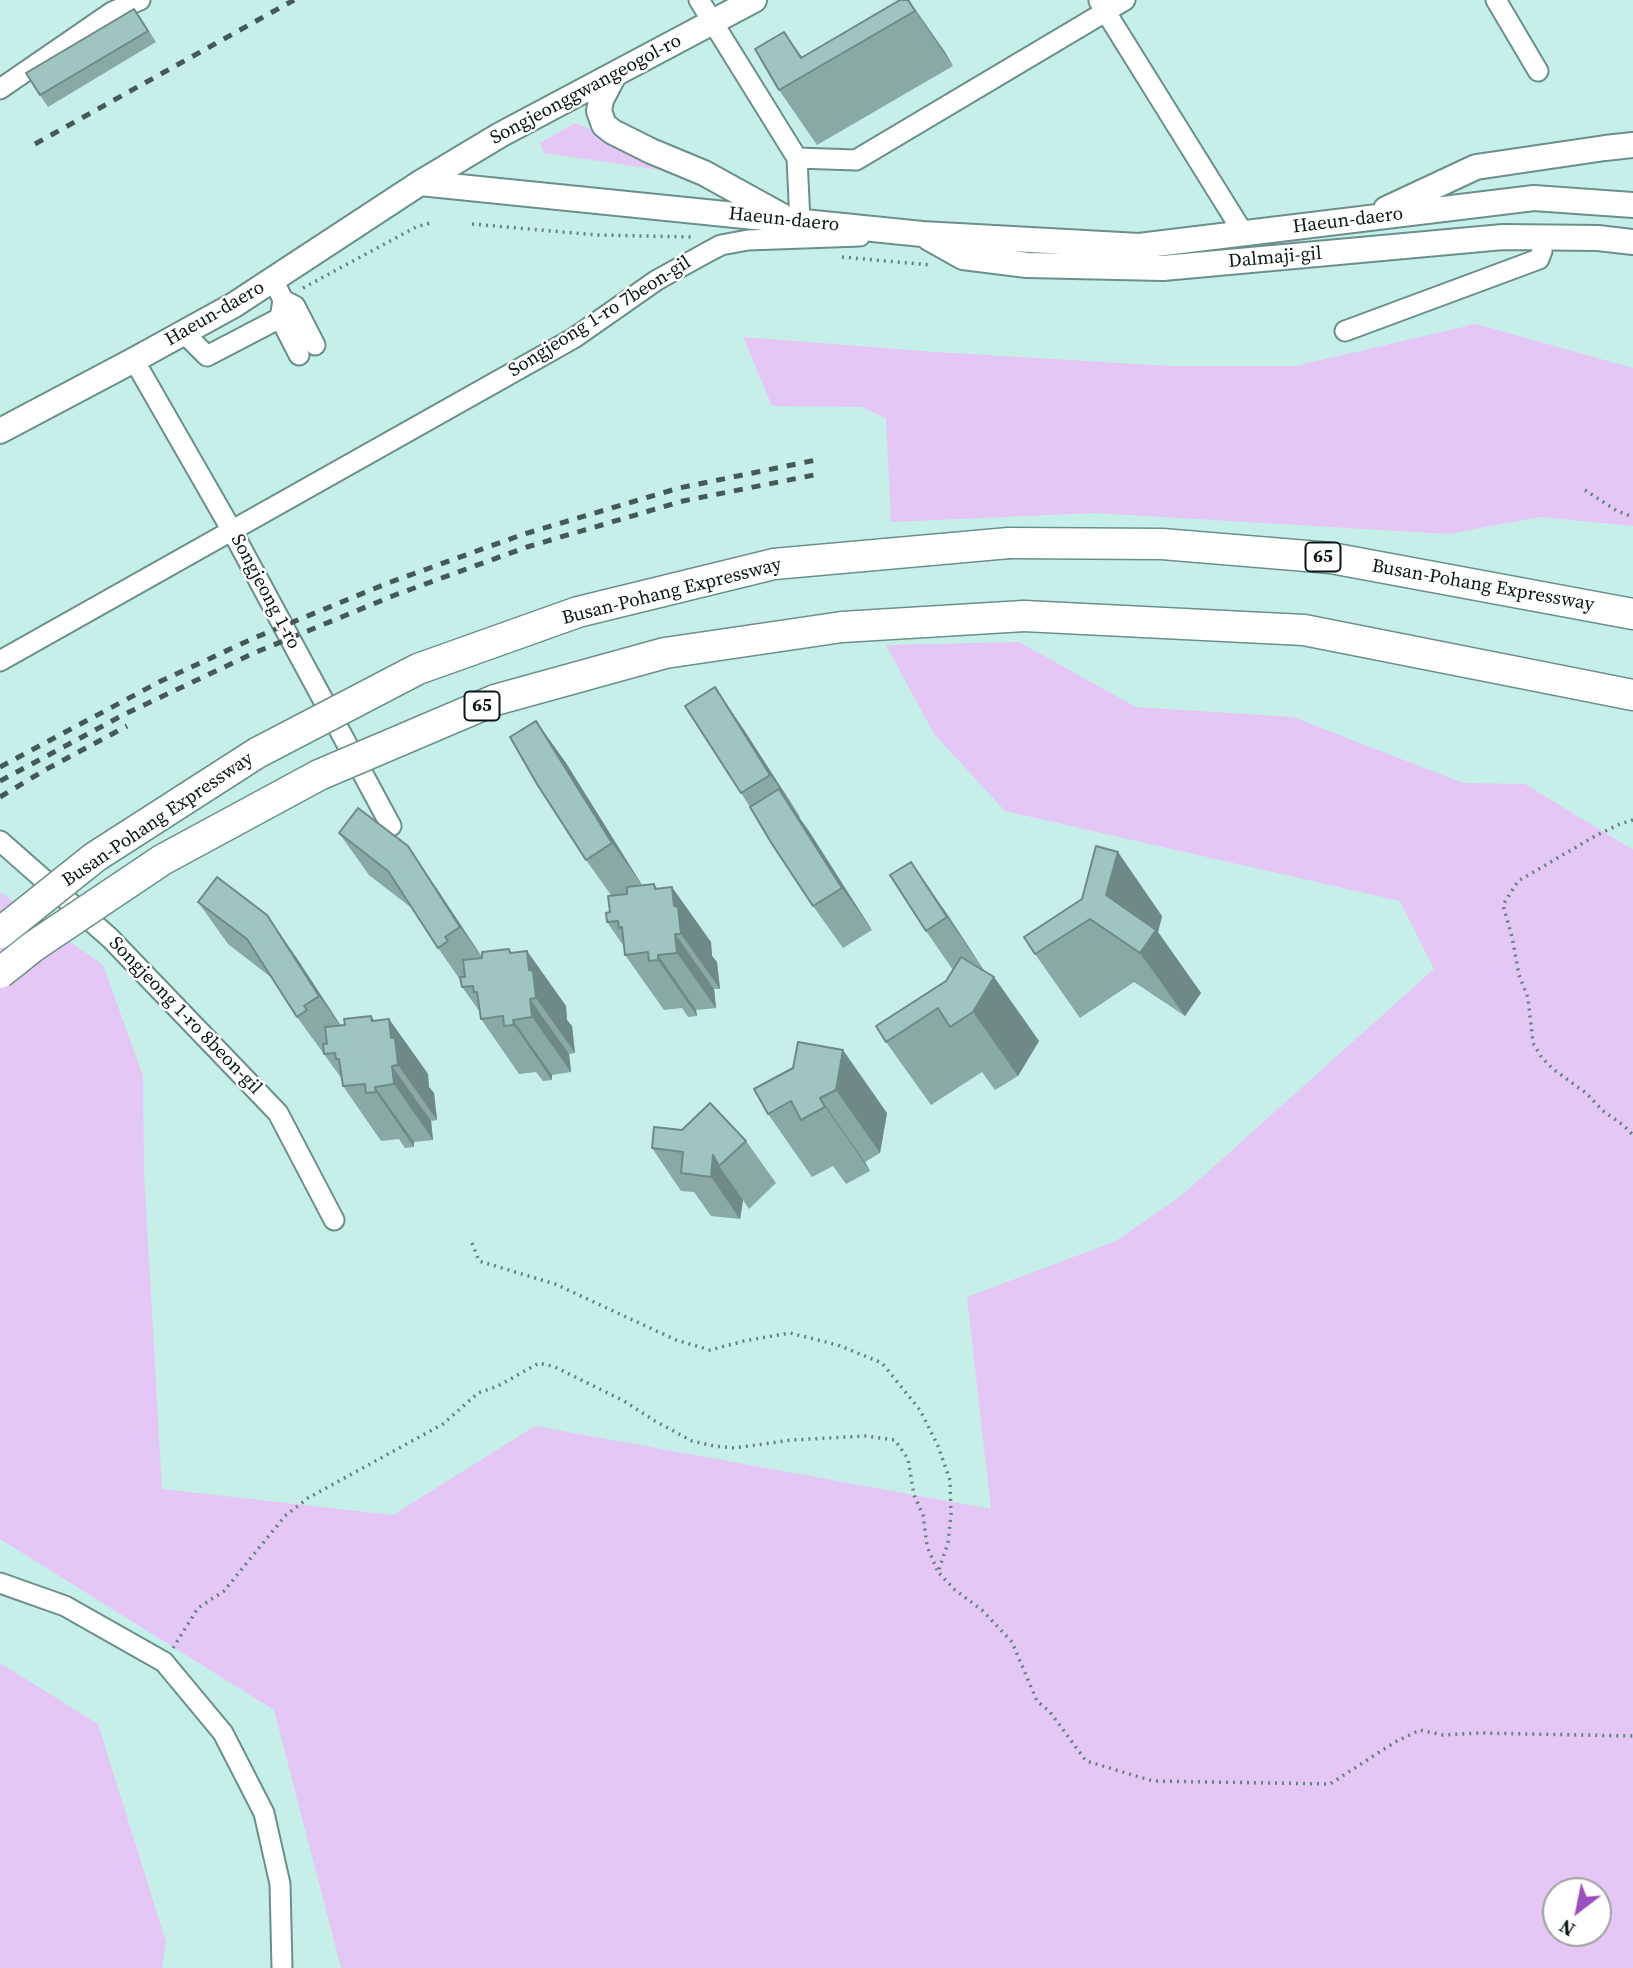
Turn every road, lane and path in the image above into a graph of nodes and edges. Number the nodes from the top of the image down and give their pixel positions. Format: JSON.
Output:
{"nodes":[{"id":1,"x":140,"y":0,"type":"edge"},
{"id":2,"x":699,"y":0,"type":"edge"},
{"id":3,"x":754,"y":0,"type":"edge"},
{"id":4,"x":1125,"y":0,"type":"edge"},
{"id":5,"x":1496,"y":0,"type":"edge"},
{"id":6,"x":1102,"y":5,"type":"edge"},
{"id":7,"x":109,"y":6,"type":"edge"},
{"id":8,"x":712,"y":22,"type":"junction"},
{"id":9,"x":1538,"y":71,"type":"dead end"},
{"id":10,"x":614,"y":75,"type":"junction"},
{"id":11,"x":0,"y":89,"type":"edge"},
{"id":12,"x":1633,"y":145,"type":"edge"},
{"id":13,"x":797,"y":158,"type":"junction"},
{"id":14,"x":420,"y":183,"type":"junction"},
{"id":15,"x":1633,"y":205,"type":"edge"},
{"id":16,"x":1363,"y":220,"type":"junction"},
{"id":17,"x":797,"y":222,"type":"junction"},
{"id":18,"x":430,"y":223,"type":"dead end"},
{"id":19,"x":472,"y":224,"type":"dead end"},
{"id":20,"x":922,"y":234,"type":"junction"},
{"id":21,"x":1244,"y":234,"type":"junction"},
{"id":22,"x":1541,"y":236,"type":"junction"},
{"id":23,"x":701,"y":238,"type":"dead end"},
{"id":24,"x":1633,"y":242,"type":"edge"},
{"id":25,"x":279,"y":299,"type":"junction"},
{"id":26,"x":1345,"y":331,"type":"dead end"},
{"id":27,"x":184,"y":332,"type":"junction"},
{"id":28,"x":307,"y":350,"type":"dead end"},
{"id":29,"x":134,"y":360,"type":"junction"},
{"id":30,"x":0,"y":431,"type":"edge"},
{"id":31,"x":1585,"y":491,"type":"dead end"},
{"id":32,"x":1633,"y":517,"type":"edge"},
{"id":33,"x":231,"y":529,"type":"junction"},
{"id":34,"x":1633,"y":614,"type":"edge"},
{"id":35,"x":0,"y":661,"type":"edge"},
{"id":36,"x":1633,"y":695,"type":"edge"},
{"id":37,"x":1633,"y":820,"type":"edge"},
{"id":38,"x":391,"y":826,"type":"dead end"},
{"id":39,"x":0,"y":841,"type":"edge"},
{"id":40,"x":0,"y":933,"type":"edge"},
{"id":41,"x":0,"y":973,"type":"edge"},
{"id":42,"x":1633,"y":1135,"type":"edge"},
{"id":43,"x":334,"y":1220,"type":"dead end"},
{"id":44,"x":472,"y":1243,"type":"dead end"},
{"id":45,"x":938,"y":1572,"type":"junction"},
{"id":46,"x":0,"y":1583,"type":"edge"},
{"id":47,"x":164,"y":1662,"type":"junction"},
{"id":48,"x":1633,"y":1737,"type":"edge"},
{"id":49,"x":282,"y":1968,"type":"edge"}],
"edges":[{"from":1,"to":7,"type":"street"},
{"from":2,"to":8,"type":"street"},
{"from":3,"to":8,"type":"main road","name":"Songjeonggwangeogol-ro"},
{"from":4,"to":6,"type":"street"},
{"from":5,"to":9,"type":"street"},
{"from":6,"to":13,"type":"street"},
{"from":6,"to":21,"type":"street"},
{"from":7,"to":11,"type":"street"},
{"from":8,"to":10,"type":"main road","name":"Songjeonggwangeogol-ro"},
{"from":8,"to":13,"type":"street"},
{"from":10,"to":14,"type":"main road","name":"Songjeonggwangeogol-ro"},
{"from":10,"to":17,"type":"main road"},
{"from":12,"to":16,"type":"main road"},
{"from":13,"to":17,"type":"street"},
{"from":14,"to":17,"type":"main road","name":"Haeun-daero"},
{"from":14,"to":25,"type":"main road","name":"Haeun-daero"},
{"from":15,"to":16,"type":"main road","name":"Haeun-daero"},
{"from":16,"to":21,"type":"main road","name":"Haeun-daero"},
{"from":17,"to":20,"type":"main road","name":"Haeun-daero"},
{"from":18,"to":25,"type":"path"},
{"from":19,"to":23,"type":"path"},
{"from":20,"to":21,"type":"main road","name":"Haeun-daero"},
{"from":20,"to":22,"type":"main road","name":"Dalmaji-gil"},
{"from":20,"to":33,"type":"street","name":"Songjeong 1-ro 7beon-gil"},
{"from":22,"to":24,"type":"main road","name":"Dalmaji-gil"},
{"from":22,"to":26,"type":"street"},
{"from":25,"to":27,"type":"main road","name":"Haeun-daero"},
{"from":25,"to":27,"type":"street"},
{"from":25,"to":28,"type":"street"},
{"from":27,"to":29,"type":"main road","name":"Haeun-daero"},
{"from":29,"to":30,"type":"main road","name":"Haeun-daero"},
{"from":29,"to":33,"type":"street","name":"Songjeong 1-ro"},
{"from":31,"to":32,"type":"path"},
{"from":33,"to":35,"type":"street"},
{"from":33,"to":38,"type":"street","name":"Songjeong 1-ro"},
{"from":34,"to":40,"type":"highway","name":"Busan-Pohang Expressway","number":"65","bridge":true},
{"from":36,"to":41,"type":"highway","name":"Busan-Pohang Expressway","number":"65","bridge":true},
{"from":37,"to":42,"type":"path"},
{"from":39,"to":43,"type":"street","name":"Songjeong 1-ro 8beon-gil"},
{"from":44,"to":45,"type":"path"},
{"from":45,"to":47,"type":"path"},
{"from":45,"to":48,"type":"path"},
{"from":46,"to":47,"type":"street"},
{"from":47,"to":49,"type":"street"}]}
